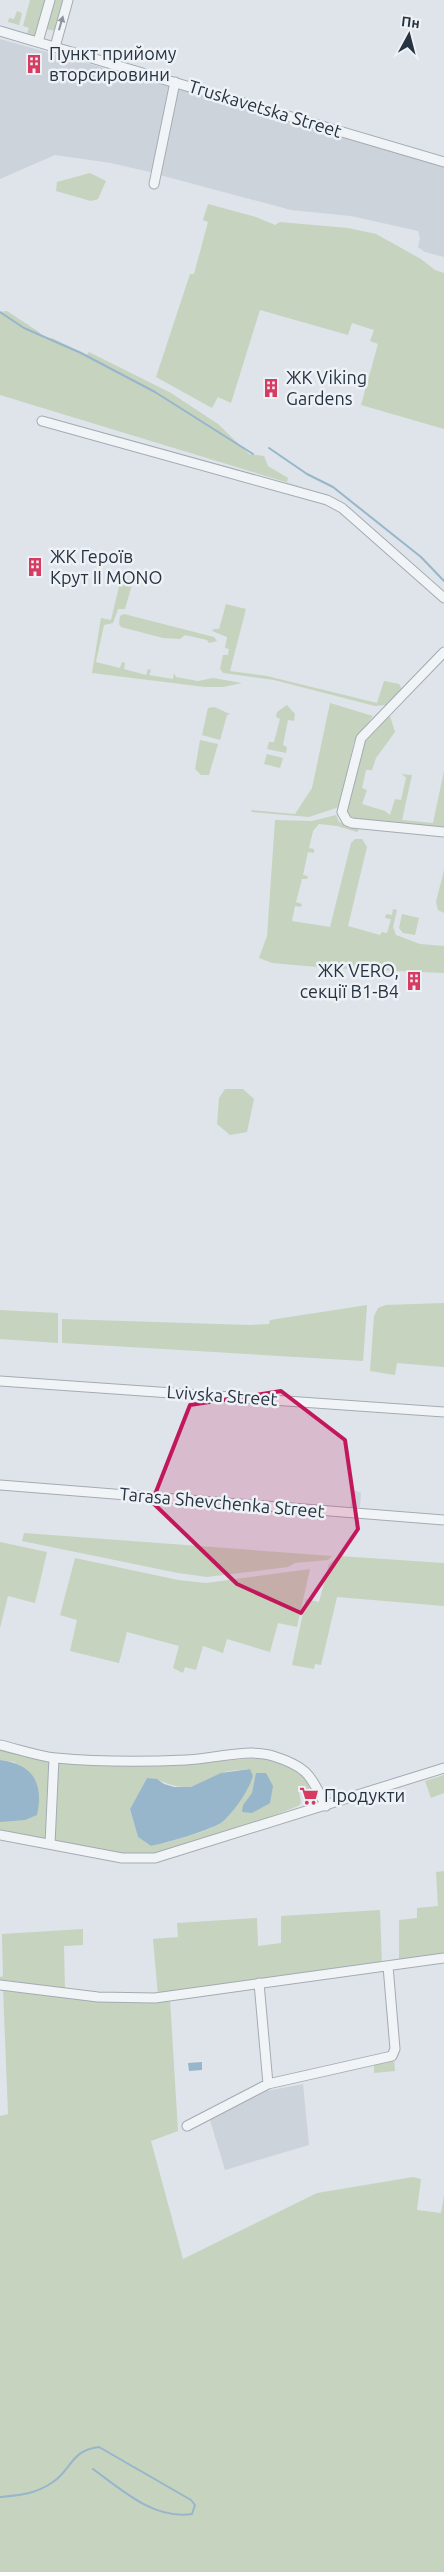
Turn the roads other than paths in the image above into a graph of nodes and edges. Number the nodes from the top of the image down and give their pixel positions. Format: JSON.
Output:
{"nodes":[{"id":1,"x":50,"y":0,"type":"edge"},
{"id":2,"x":68,"y":0,"type":"edge"},
{"id":3,"x":0,"y":31,"type":"edge"},
{"id":4,"x":38,"y":42,"type":"junction"},
{"id":5,"x":55,"y":47,"type":"junction"},
{"id":6,"x":175,"y":82,"type":"junction"},
{"id":7,"x":444,"y":162,"type":"edge"},
{"id":8,"x":154,"y":184,"type":"dead end"},
{"id":9,"x":42,"y":422,"type":"dead end"},
{"id":10,"x":444,"y":598,"type":"edge"},
{"id":11,"x":444,"y":652,"type":"edge"},
{"id":12,"x":444,"y":832,"type":"edge"},
{"id":13,"x":0,"y":1381,"type":"edge"},
{"id":14,"x":444,"y":1412,"type":"edge"},
{"id":15,"x":0,"y":1485,"type":"edge"},
{"id":16,"x":444,"y":1520,"type":"edge"},
{"id":17,"x":0,"y":1745,"type":"edge"},
{"id":18,"x":54,"y":1758,"type":"junction"},
{"id":19,"x":444,"y":1768,"type":"edge"},
{"id":20,"x":326,"y":1806,"type":"junction"},
{"id":21,"x":0,"y":1835,"type":"edge"},
{"id":22,"x":50,"y":1844,"type":"junction"},
{"id":23,"x":444,"y":1958,"type":"edge"},
{"id":24,"x":388,"y":1966,"type":"junction"},
{"id":25,"x":259,"y":1983,"type":"junction"},
{"id":26,"x":0,"y":1985,"type":"edge"},
{"id":27,"x":268,"y":2084,"type":"junction"},
{"id":28,"x":187,"y":2126,"type":"dead end"}],
"edges":[{"from":1,"to":4,"type":"street"},
{"from":5,"to":2,"type":"street","one_way":true},
{"from":3,"to":4,"type":"street","name":"Truskavetska Street"},
{"from":4,"to":5,"type":"street","name":"Truskavetska Street"},
{"from":5,"to":6,"type":"street","name":"Truskavetska Street"},
{"from":6,"to":7,"type":"street","name":"Truskavetska Street"},
{"from":6,"to":8,"type":"street"},
{"from":9,"to":10,"type":"street"},
{"from":11,"to":12,"type":"street"},
{"from":13,"to":14,"type":"street","name":"Lvivska Street"},
{"from":15,"to":16,"type":"street","name":"Tarasa Shevchenka Street"},
{"from":17,"to":18,"type":"street"},
{"from":18,"to":20,"type":"street"},
{"from":18,"to":22,"type":"street"},
{"from":19,"to":20,"type":"street"},
{"from":20,"to":22,"type":"street"},
{"from":21,"to":22,"type":"street"},
{"from":23,"to":24,"type":"street"},
{"from":24,"to":25,"type":"street"},
{"from":24,"to":27,"type":"street"},
{"from":25,"to":26,"type":"street"},
{"from":25,"to":27,"type":"street"},
{"from":27,"to":28,"type":"street"}]}
